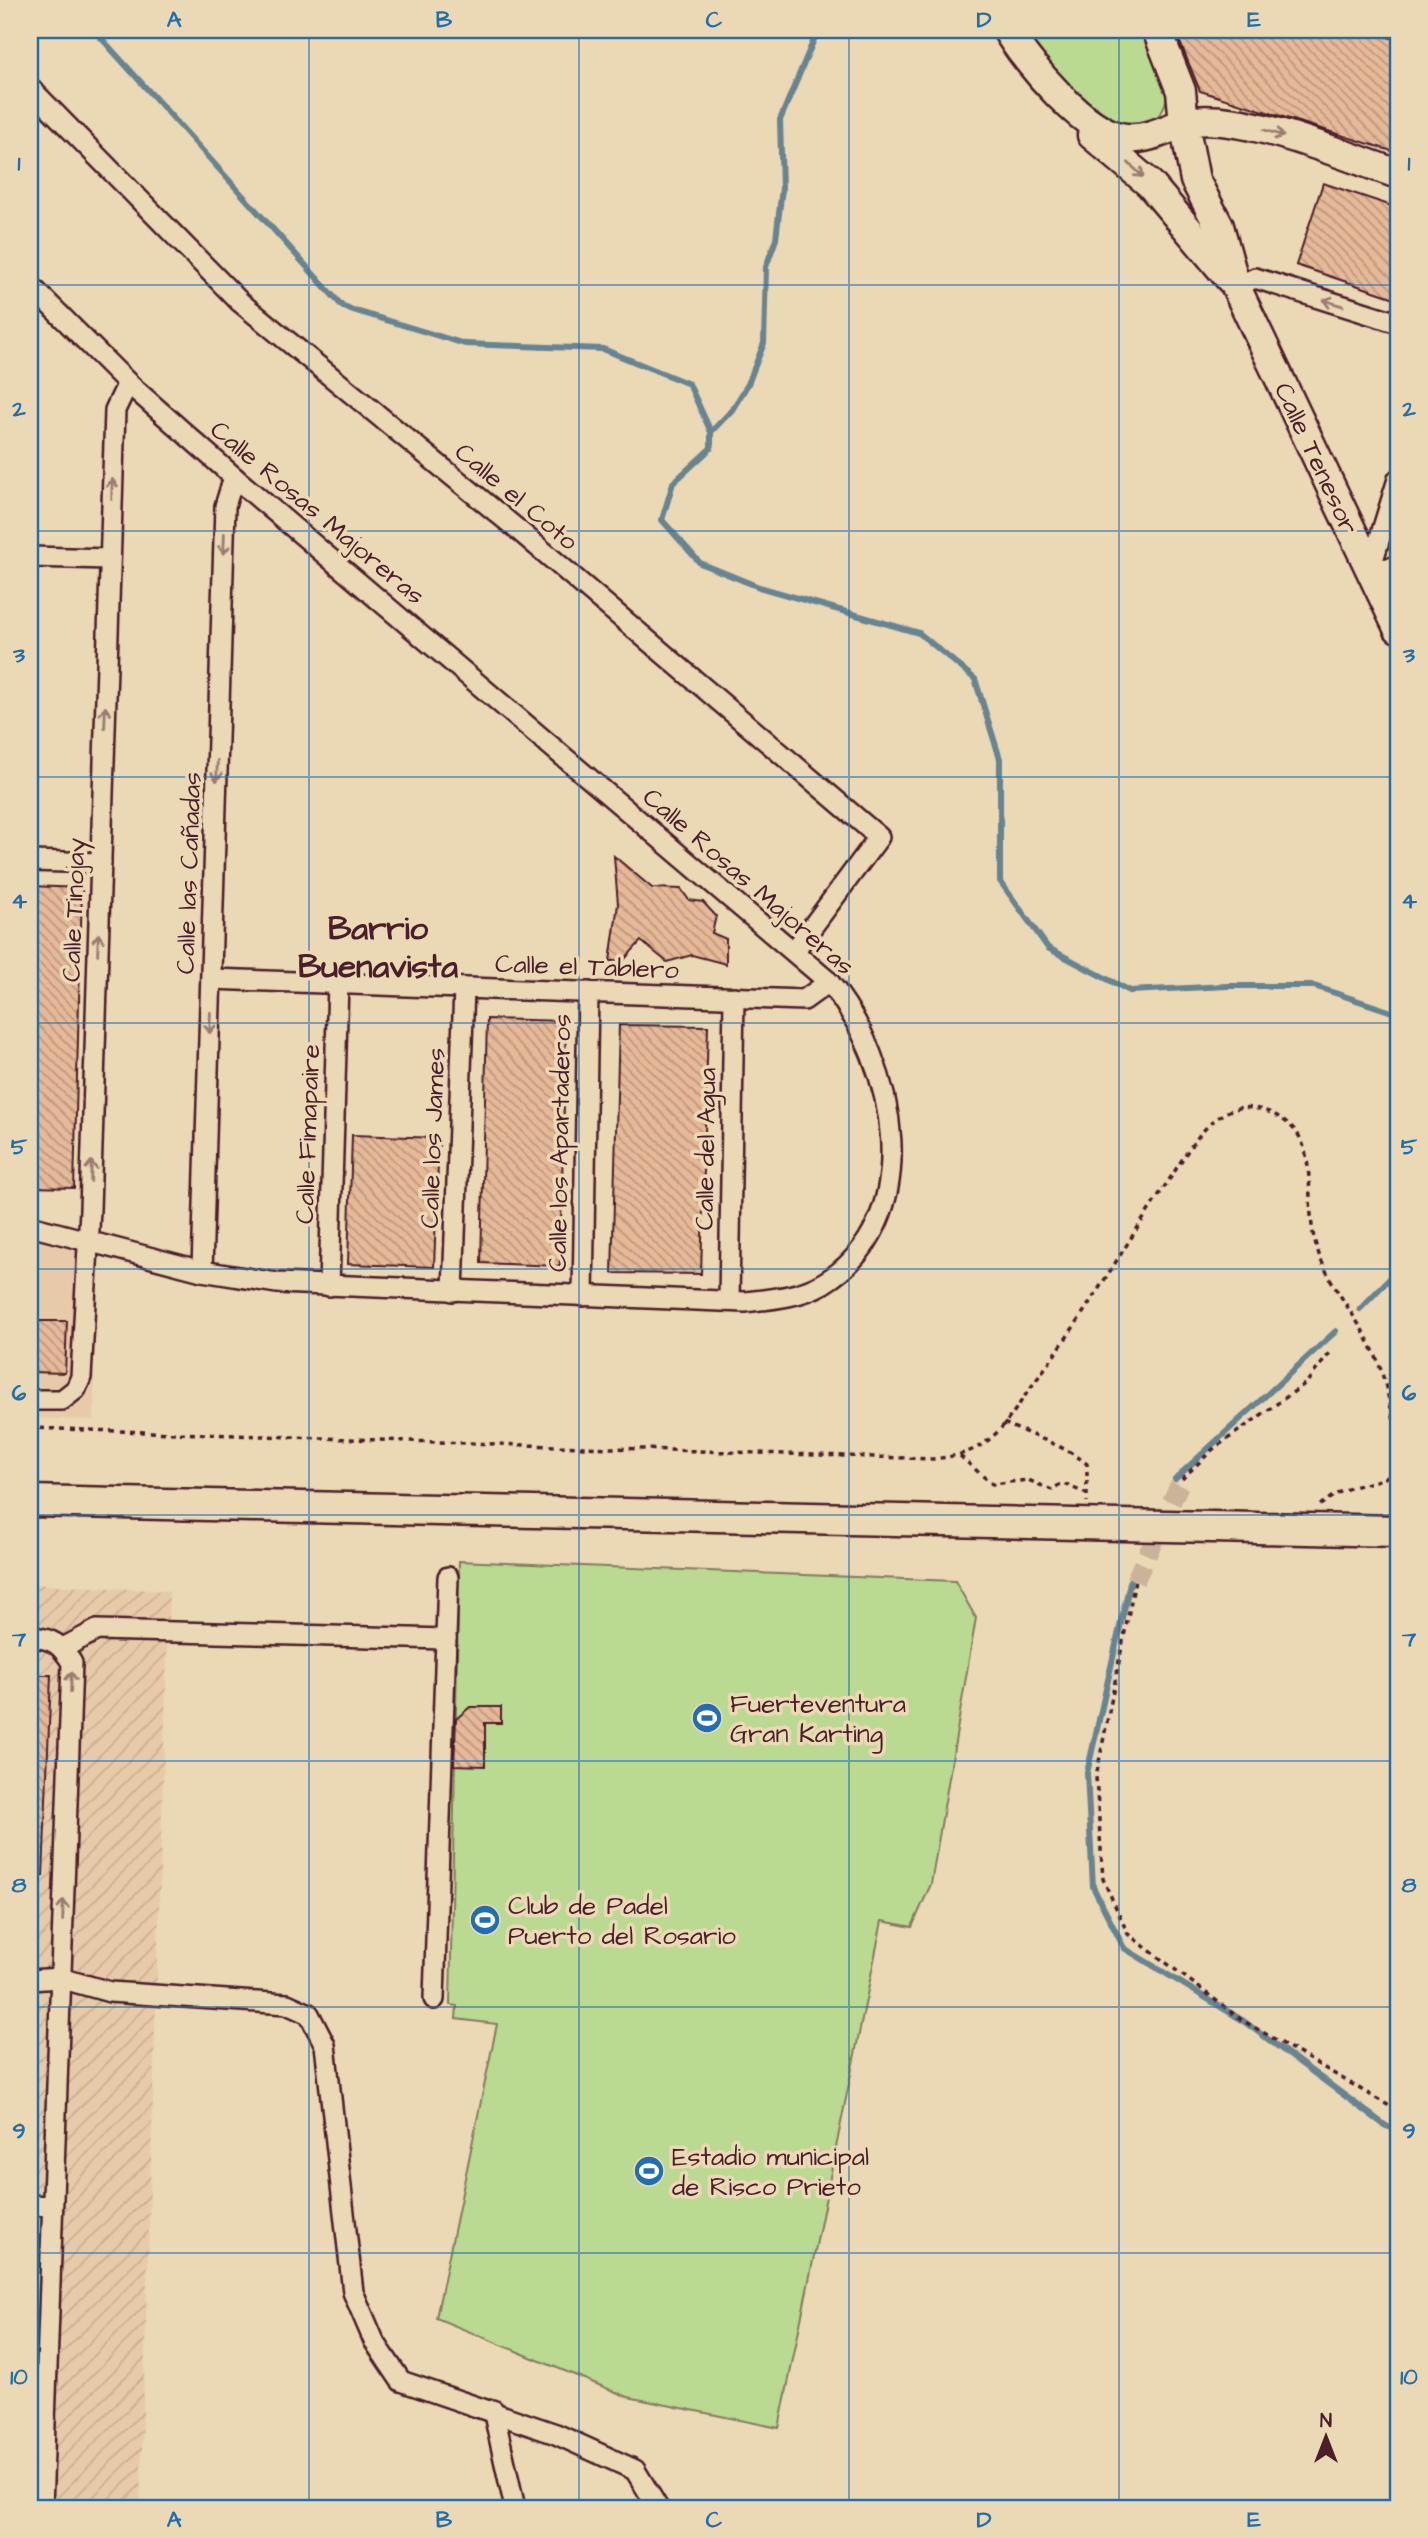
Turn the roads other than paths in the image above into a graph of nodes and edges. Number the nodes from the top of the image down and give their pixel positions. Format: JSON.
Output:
{"nodes":[{"id":1,"x":1007,"y":30,"type":"edge"},
{"id":2,"x":1157,"y":30,"type":"edge"},
{"id":3,"x":1035,"y":72,"type":"junction"},
{"id":4,"x":30,"y":88,"type":"edge"},
{"id":5,"x":1184,"y":123,"type":"junction"},
{"id":6,"x":1234,"y":123,"type":"junction"},
{"id":7,"x":1398,"y":174,"type":"edge"},
{"id":8,"x":1219,"y":226,"type":"junction"},
{"id":9,"x":30,"y":285,"type":"edge"},
{"id":10,"x":1236,"y":287,"type":"junction"},
{"id":11,"x":1398,"y":323,"type":"edge"},
{"id":12,"x":128,"y":383,"type":"junction"},
{"id":13,"x":234,"y":477,"type":"junction"},
{"id":14,"x":1398,"y":479,"type":"edge"},
{"id":15,"x":30,"y":557,"type":"edge"},
{"id":16,"x":110,"y":559,"type":"junction"},
{"id":17,"x":1398,"y":567,"type":"edge"},
{"id":18,"x":1370,"y":570,"type":"junction"},
{"id":19,"x":1398,"y":628,"type":"edge"},
{"id":20,"x":30,"y":861,"type":"edge"},
{"id":21,"x":101,"y":863,"type":"junction"},
{"id":22,"x":795,"y":950,"type":"junction"},
{"id":23,"x":211,"y":979,"type":"junction"},
{"id":24,"x":829,"y":982,"type":"junction"},
{"id":25,"x":338,"y":983,"type":"junction"},
{"id":26,"x":464,"y":988,"type":"junction"},
{"id":27,"x":589,"y":992,"type":"junction"},
{"id":28,"x":734,"y":997,"type":"junction"},
{"id":29,"x":30,"y":1226,"type":"edge"},
{"id":30,"x":86,"y":1239,"type":"junction"},
{"id":31,"x":202,"y":1271,"type":"junction"},
{"id":32,"x":329,"y":1286,"type":"junction"},
{"id":33,"x":453,"y":1291,"type":"junction"},
{"id":34,"x":583,"y":1296,"type":"junction"},
{"id":35,"x":729,"y":1301,"type":"junction"},
{"id":36,"x":30,"y":1400,"type":"edge"},
{"id":37,"x":30,"y":1494,"type":"edge"},
{"id":38,"x":96,"y":1500,"type":"junction"},
{"id":39,"x":30,"y":1501,"type":"edge"},
{"id":40,"x":1398,"y":1531,"type":"edge"},
{"id":41,"x":448,"y":1577,"type":"dead end"},
{"id":42,"x":30,"y":1637,"type":"edge"},
{"id":43,"x":446,"y":1639,"type":"junction"},
{"id":44,"x":63,"y":1648,"type":"junction"},
{"id":45,"x":60,"y":1978,"type":"junction"},
{"id":46,"x":30,"y":1980,"type":"edge"},
{"id":47,"x":434,"y":1999,"type":"dead end"},
{"id":48,"x":30,"y":2205,"type":"edge"},
{"id":49,"x":52,"y":2206,"type":"junction"},
{"id":50,"x":493,"y":2410,"type":"junction"},
{"id":51,"x":42,"y":2508,"type":"edge"},
{"id":52,"x":515,"y":2508,"type":"edge"},
{"id":53,"x":659,"y":2508,"type":"edge"}],
"edges":[{"from":1,"to":3,"type":"street"},
{"from":2,"to":5,"type":"street","name":"Calle Tenesor"},
{"from":3,"to":5,"type":"street"},
{"from":3,"to":10,"type":"street","name":"Calle Tenesor","one_way":true},
{"from":4,"to":22,"type":"street","name":"Calle el Coto"},
{"from":5,"to":6,"type":"street"},
{"from":5,"to":8,"type":"street","name":"Calle Tenesor"},
{"from":6,"to":7,"type":"street","one_way":true},
{"from":6,"to":8,"type":"street"},
{"from":8,"to":10,"type":"street","name":"Calle Tenesor"},
{"from":9,"to":12,"type":"street","name":"Calle Rosas Majoreras"},
{"from":11,"to":10,"type":"street","one_way":true},
{"from":10,"to":18,"type":"street","name":"Calle Tenesor"},
{"from":12,"to":13,"type":"street","name":"Calle Rosas Majoreras"},
{"from":16,"to":12,"type":"street","name":"Calle Tinojay","one_way":true},
{"from":13,"to":22,"type":"street","name":"Calle Rosas Majoreras"},
{"from":13,"to":23,"type":"street","name":"Calle las Cañadas","one_way":true},
{"from":14,"to":18,"type":"street"},
{"from":15,"to":16,"type":"street"},
{"from":21,"to":16,"type":"street","name":"Calle Tinojay","one_way":true},
{"from":17,"to":18,"type":"street"},
{"from":18,"to":19,"type":"street","name":"Calle Tenesor"},
{"from":20,"to":21,"type":"street"},
{"from":30,"to":21,"type":"street","name":"Calle Tinojay","one_way":true},
{"from":22,"to":24,"type":"street","name":"Calle Rosas Majoreras"},
{"from":23,"to":25,"type":"street","name":"Calle el Tablero"},
{"from":23,"to":31,"type":"street","name":"Calle las Cañadas","one_way":true},
{"from":24,"to":28,"type":"street","name":"Calle el Tablero"},
{"from":24,"to":35,"type":"street","name":"Calle Rosas Majoreras"},
{"from":25,"to":26,"type":"street","name":"Calle el Tablero"},
{"from":25,"to":32,"type":"street","name":"Calle Fimapaire"},
{"from":26,"to":27,"type":"street","name":"Calle el Tablero"},
{"from":26,"to":33,"type":"street","name":"Calle los James"},
{"from":27,"to":28,"type":"street","name":"Calle el Tablero"},
{"from":27,"to":34,"type":"street","name":"Calle los Apartaderos"},
{"from":28,"to":35,"type":"street","name":"Calle del Agua"},
{"from":29,"to":30,"type":"street","name":"Calle Rosas Majoreras"},
{"from":30,"to":31,"type":"street","name":"Calle Rosas Majoreras"},
{"from":30,"to":36,"type":"street","name":"Calle Tinojay"},
{"from":31,"to":32,"type":"street","name":"Calle Rosas Majoreras"},
{"from":32,"to":33,"type":"street","name":"Calle Rosas Majoreras"},
{"from":33,"to":34,"type":"street","name":"Calle Rosas Majoreras"},
{"from":34,"to":35,"type":"street","name":"Calle Rosas Majoreras"},
{"from":37,"to":38,"type":"main road"},
{"from":38,"to":39,"type":"main road"},
{"from":38,"to":40,"type":"main road"},
{"from":41,"to":43,"type":"street"},
{"from":42,"to":44,"type":"street"},
{"from":43,"to":44,"type":"street"},
{"from":43,"to":47,"type":"street"},
{"from":45,"to":44,"type":"street","one_way":true},
{"from":45,"to":46,"type":"street"},
{"from":45,"to":49,"type":"street"},
{"from":45,"to":50,"type":"street"},
{"from":48,"to":49,"type":"street"},
{"from":49,"to":51,"type":"street"},
{"from":50,"to":52,"type":"street"},
{"from":50,"to":53,"type":"street"}]}
